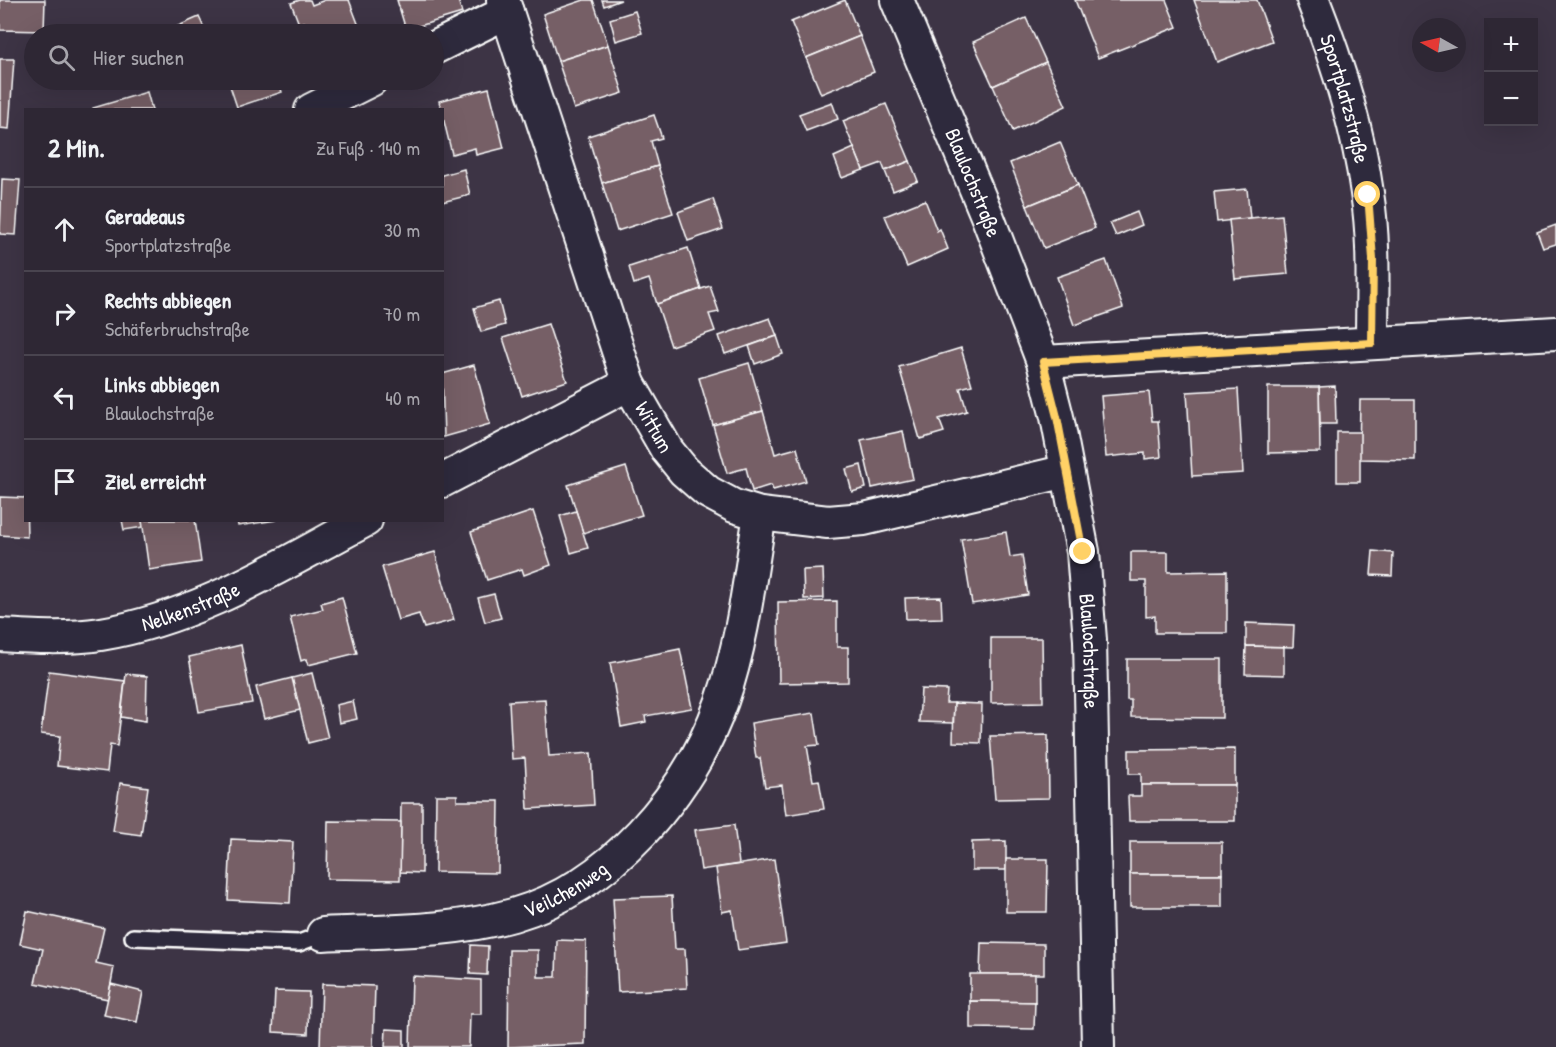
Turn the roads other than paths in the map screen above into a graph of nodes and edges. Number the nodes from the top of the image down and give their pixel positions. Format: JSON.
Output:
{"nodes":[{"id":1,"x":897,"y":0,"type":"edge"},
{"id":2,"x":1313,"y":0,"type":"edge"},
{"id":3,"x":505,"y":6,"type":"edge"},
{"id":4,"x":444,"y":42,"type":"edge"},
{"id":5,"x":351,"y":90,"type":"edge"},
{"id":6,"x":315,"y":108,"type":"edge"},
{"id":7,"x":1556,"y":333,"type":"edge"},
{"id":8,"x":1372,"y":343,"type":"junction"},
{"id":9,"x":1043,"y":362,"type":"junction"},
{"id":10,"x":629,"y":384,"type":"junction"},
{"id":11,"x":1067,"y":471,"type":"junction"},
{"id":12,"x":444,"y":480,"type":"edge"},
{"id":13,"x":760,"y":514,"type":"junction"},
{"id":14,"x":362,"y":522,"type":"edge"},
{"id":15,"x":0,"y":635,"type":"edge"},
{"id":16,"x":323,"y":934,"type":"joint"},
{"id":17,"x":133,"y":937,"type":"dead end"},
{"id":18,"x":1098,"y":1047,"type":"edge"}],
"edges":[{"from":1,"to":9,"type":"street","name":"Blaulochstraße"},
{"from":2,"to":8,"type":"street","name":"Sportplatzstraße"},
{"from":3,"to":4,"type":"street"},
{"from":3,"to":10,"type":"street","name":"Wittum"},
{"from":5,"to":6,"type":"street"},
{"from":7,"to":8,"type":"street"},
{"from":8,"to":9,"type":"street"},
{"from":9,"to":11,"type":"street","name":"Blaulochstraße"},
{"from":10,"to":12,"type":"street"},
{"from":10,"to":13,"type":"street","name":"Wittum"},
{"from":11,"to":13,"type":"street","name":"Wittum"},
{"from":11,"to":18,"type":"street","name":"Blaulochstraße"},
{"from":13,"to":16,"type":"street","name":"Veilchenweg"},
{"from":14,"to":15,"type":"street","name":"Nelkenstraße"},
{"from":16,"to":17,"type":"lane","name":"Veilchenweg"}]}
